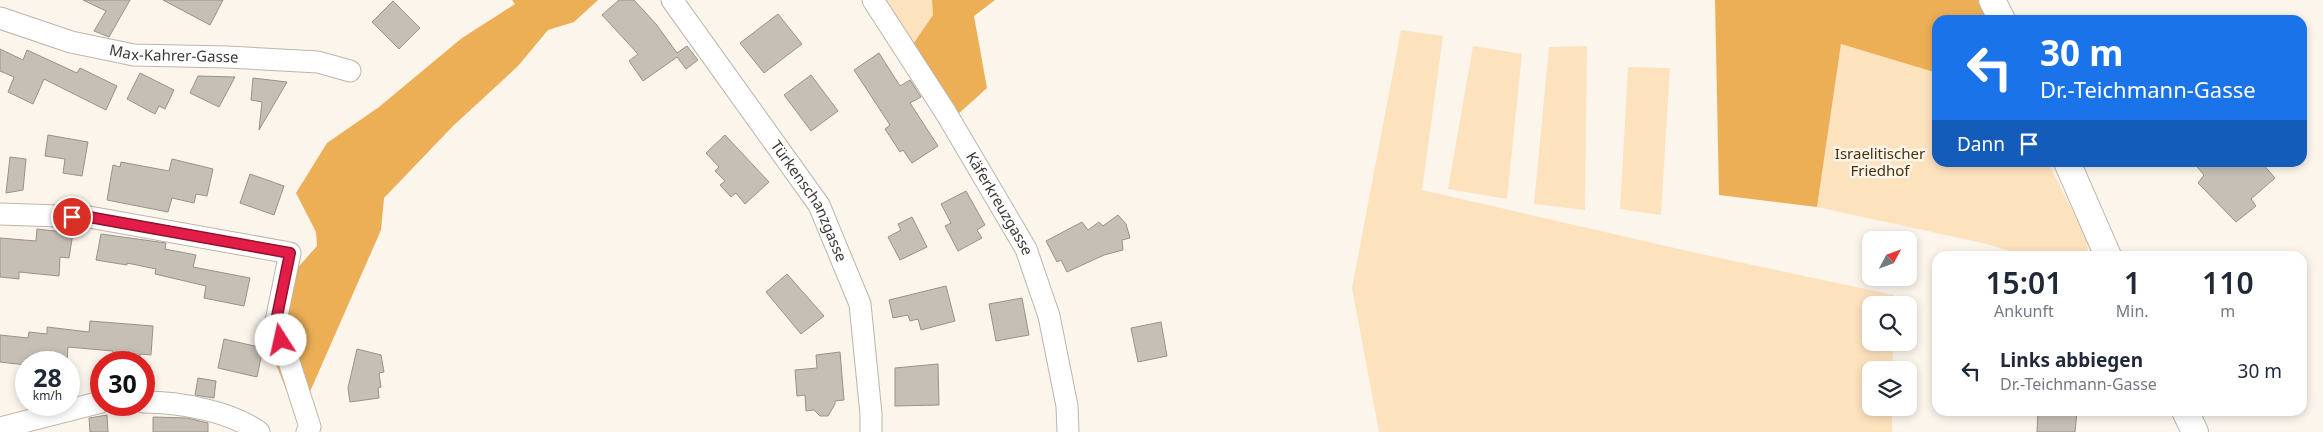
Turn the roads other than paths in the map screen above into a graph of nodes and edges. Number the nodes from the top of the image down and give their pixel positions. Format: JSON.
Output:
{"nodes":[{"id":1,"x":672,"y":0,"type":"edge"},
{"id":2,"x":873,"y":0,"type":"edge"},
{"id":3,"x":1992,"y":0,"type":"edge"},
{"id":4,"x":2000,"y":15,"type":"edge"},
{"id":5,"x":0,"y":18,"type":"edge"},
{"id":6,"x":350,"y":71,"type":"dead end"},
{"id":7,"x":2069,"y":167,"type":"edge"},
{"id":8,"x":0,"y":214,"type":"edge"},
{"id":9,"x":2106,"y":251,"type":"edge"},
{"id":10,"x":155,"y":402,"type":"edge"},
{"id":11,"x":90,"y":405,"type":"edge"},
{"id":12,"x":2187,"y":416,"type":"edge"},
{"id":13,"x":0,"y":428,"type":"edge"},
{"id":14,"x":259,"y":432,"type":"edge"},
{"id":15,"x":307,"y":432,"type":"edge"},
{"id":16,"x":871,"y":432,"type":"edge"},
{"id":17,"x":1068,"y":432,"type":"edge"},
{"id":18,"x":2195,"y":432,"type":"edge"}],
"edges":[{"from":1,"to":16,"type":"street","name":"Türkenschanzgasse"},
{"from":2,"to":17,"type":"street","name":"Käferkreuzgasse"},
{"from":3,"to":4,"type":"street"},
{"from":5,"to":6,"type":"street","name":"Max-Kahrer-Gasse"},
{"from":7,"to":9,"type":"street"},
{"from":8,"to":15,"type":"street"},
{"from":10,"to":14,"type":"street"},
{"from":11,"to":13,"type":"street"},
{"from":12,"to":18,"type":"street"}]}
